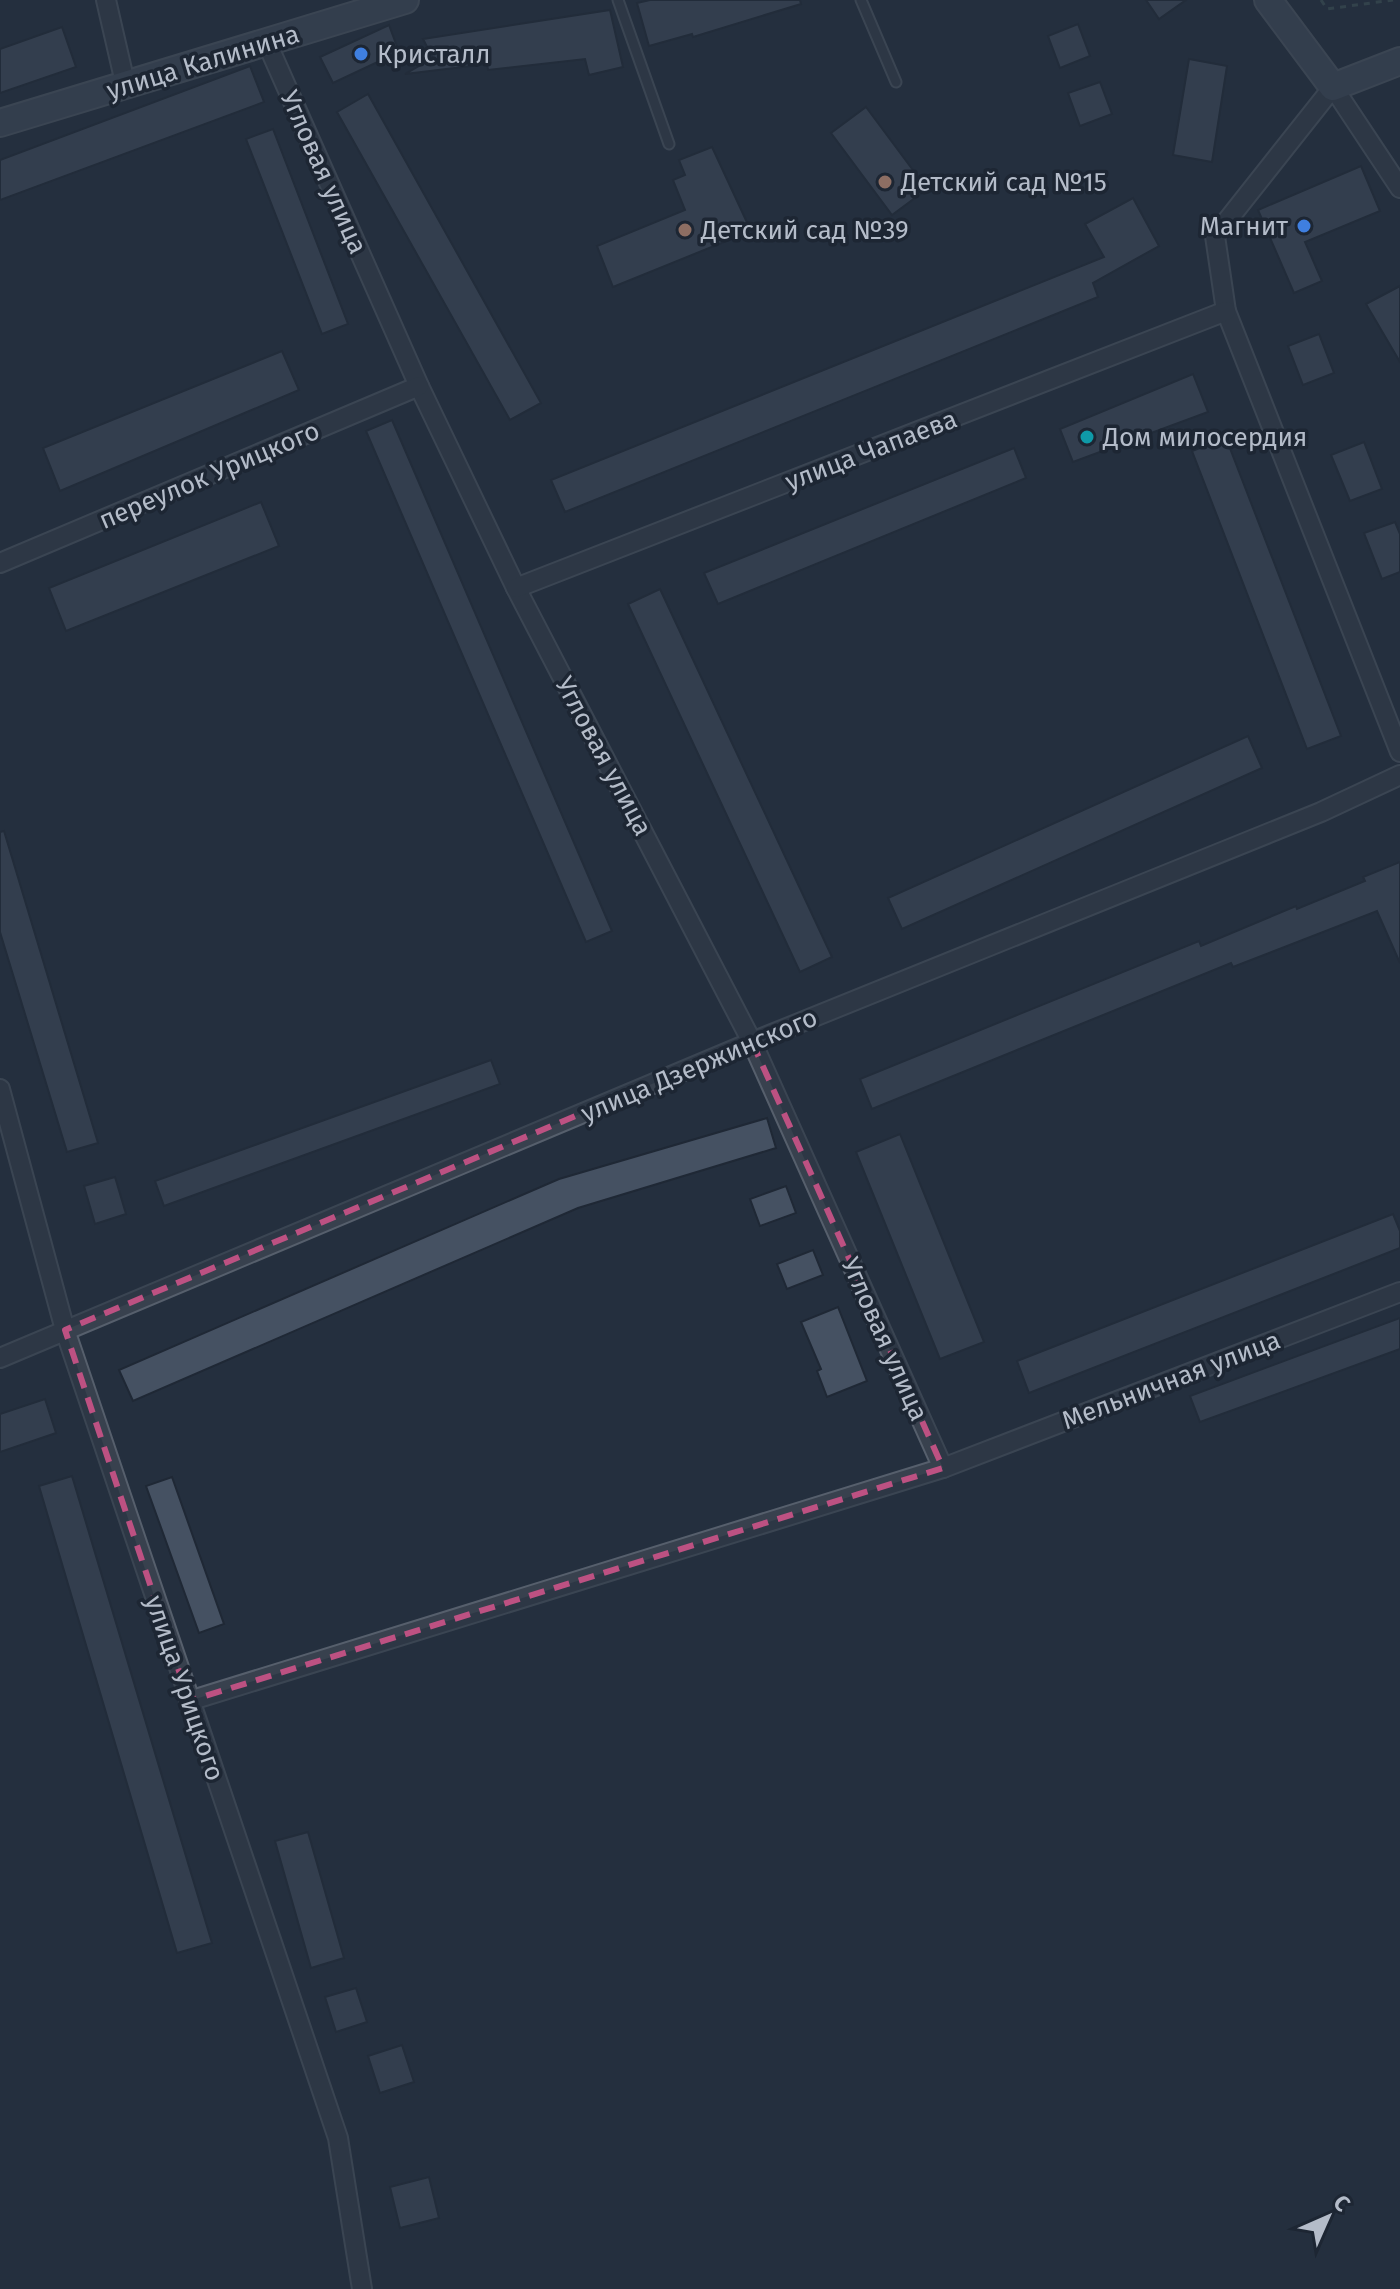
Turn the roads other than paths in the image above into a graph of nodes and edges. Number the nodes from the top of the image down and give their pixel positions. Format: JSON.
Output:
{"nodes":[{"id":1,"x":106,"y":0,"type":"edge"},
{"id":2,"x":405,"y":0,"type":"edge"},
{"id":3,"x":618,"y":0,"type":"edge"},
{"id":4,"x":861,"y":0,"type":"edge"},
{"id":5,"x":1268,"y":0,"type":"edge"},
{"id":6,"x":267,"y":43,"type":"junction"},
{"id":7,"x":1400,"y":61,"type":"edge"},
{"id":8,"x":896,"y":82,"type":"dead end"},
{"id":9,"x":126,"y":87,"type":"junction"},
{"id":10,"x":1333,"y":87,"type":"junction"},
{"id":11,"x":0,"y":123,"type":"edge"},
{"id":12,"x":669,"y":144,"type":"dead end"},
{"id":13,"x":1400,"y":188,"type":"edge"},
{"id":14,"x":1226,"y":311,"type":"junction"},
{"id":15,"x":419,"y":386,"type":"junction"},
{"id":16,"x":0,"y":563,"type":"edge"},
{"id":17,"x":516,"y":588,"type":"junction"},
{"id":18,"x":1400,"y":752,"type":"edge"},
{"id":19,"x":1400,"y":775,"type":"edge"},
{"id":20,"x":752,"y":1042,"type":"junction"},
{"id":21,"x":0,"y":1089,"type":"edge"},
{"id":22,"x":1400,"y":1292,"type":"edge"},
{"id":23,"x":65,"y":1330,"type":"junction"},
{"id":24,"x":0,"y":1358,"type":"edge"},
{"id":25,"x":943,"y":1468,"type":"junction"},
{"id":26,"x":189,"y":1701,"type":"junction"},
{"id":27,"x":362,"y":2289,"type":"edge"}],
"edges":[{"from":1,"to":9,"type":"street"},
{"from":2,"to":6,"type":"street","name":"улица Калинина"},
{"from":3,"to":12,"type":"lane"},
{"from":4,"to":8,"type":"lane"},
{"from":5,"to":10,"type":"street"},
{"from":6,"to":9,"type":"street","name":"улица Калинина"},
{"from":6,"to":15,"type":"street","name":"Угловая улица"},
{"from":7,"to":10,"type":"street"},
{"from":9,"to":11,"type":"street","name":"улица Калинина"},
{"from":10,"to":13,"type":"street"},
{"from":10,"to":14,"type":"street"},
{"from":14,"to":17,"type":"street","name":"улица Чапаева"},
{"from":14,"to":18,"type":"street"},
{"from":15,"to":16,"type":"street","name":"переулок Урицкого"},
{"from":15,"to":17,"type":"street","name":"Угловая улица"},
{"from":17,"to":20,"type":"street","name":"Угловая улица"},
{"from":19,"to":20,"type":"street","name":"улица Дзержинского"},
{"from":20,"to":23,"type":"street","name":"улица Дзержинского"},
{"from":20,"to":25,"type":"street","name":"Угловая улица"},
{"from":21,"to":23,"type":"street","name":"улица Урицкого"},
{"from":22,"to":25,"type":"street","name":"Мельничная улица"},
{"from":23,"to":24,"type":"street","name":"улица Дзержинского"},
{"from":23,"to":26,"type":"street","name":"улица Урицкого"},
{"from":25,"to":26,"type":"street","name":"Мельничная улица"},
{"from":26,"to":27,"type":"street","name":"улица Урицкого"}]}
